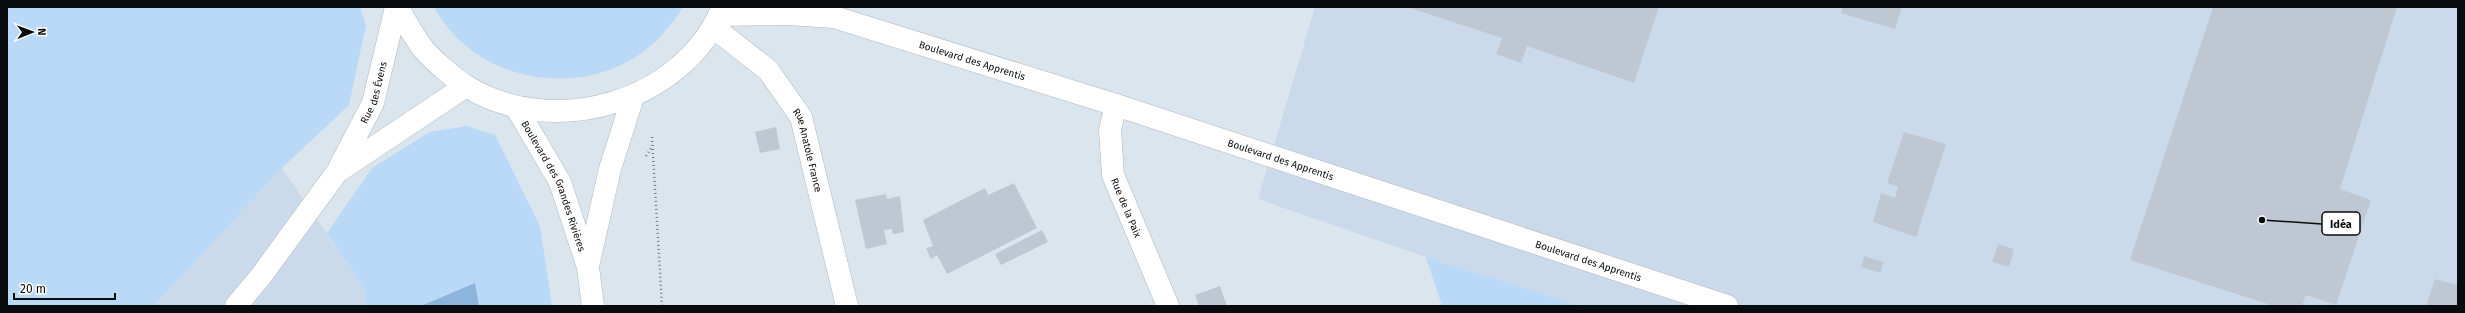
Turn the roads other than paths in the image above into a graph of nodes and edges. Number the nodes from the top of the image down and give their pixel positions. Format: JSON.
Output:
{"nodes":[{"id":1,"x":396,"y":7,"type":"edge"},
{"id":2,"x":826,"y":12,"type":"edge"},
{"id":3,"x":718,"y":16,"type":"edge"},
{"id":4,"x":466,"y":86,"type":"junction"},
{"id":5,"x":633,"y":97,"type":"junction"},
{"id":6,"x":1116,"y":105,"type":"junction"},
{"id":7,"x":516,"y":107,"type":"junction"},
{"id":8,"x":337,"y":172,"type":"junction"},
{"id":9,"x":588,"y":267,"type":"junction"},
{"id":10,"x":236,"y":306,"type":"edge"},
{"id":11,"x":594,"y":306,"type":"edge"},
{"id":12,"x":847,"y":306,"type":"edge"},
{"id":13,"x":1168,"y":306,"type":"edge"},
{"id":14,"x":1727,"y":306,"type":"edge"}],
"edges":[{"from":1,"to":4,"type":"main road"},
{"from":1,"to":8,"type":"main road","name":"Rue des Évens"},
{"from":2,"to":3,"type":"main road","name":"Boulevard des Apprentis"},
{"from":2,"to":6,"type":"main road","name":"Boulevard des Apprentis"},
{"from":3,"to":5,"type":"main road"},
{"from":3,"to":12,"type":"main road","name":"Rue Anatole France"},
{"from":4,"to":7,"type":"main road"},
{"from":4,"to":8,"type":"main road","name":"Rue des Évens"},
{"from":5,"to":7,"type":"main road"},
{"from":5,"to":9,"type":"main road","name":"Boulevard des Grandes Rivières"},
{"from":6,"to":13,"type":"main road","name":"Rue de la Paix"},
{"from":6,"to":14,"type":"main road","name":"Boulevard des Apprentis"},
{"from":7,"to":9,"type":"main road","name":"Boulevard des Grandes Rivières"},
{"from":8,"to":10,"type":"main road","name":"Rue des Évens"},
{"from":9,"to":11,"type":"main road","name":"Boulevard des Grandes Rivières"}]}
